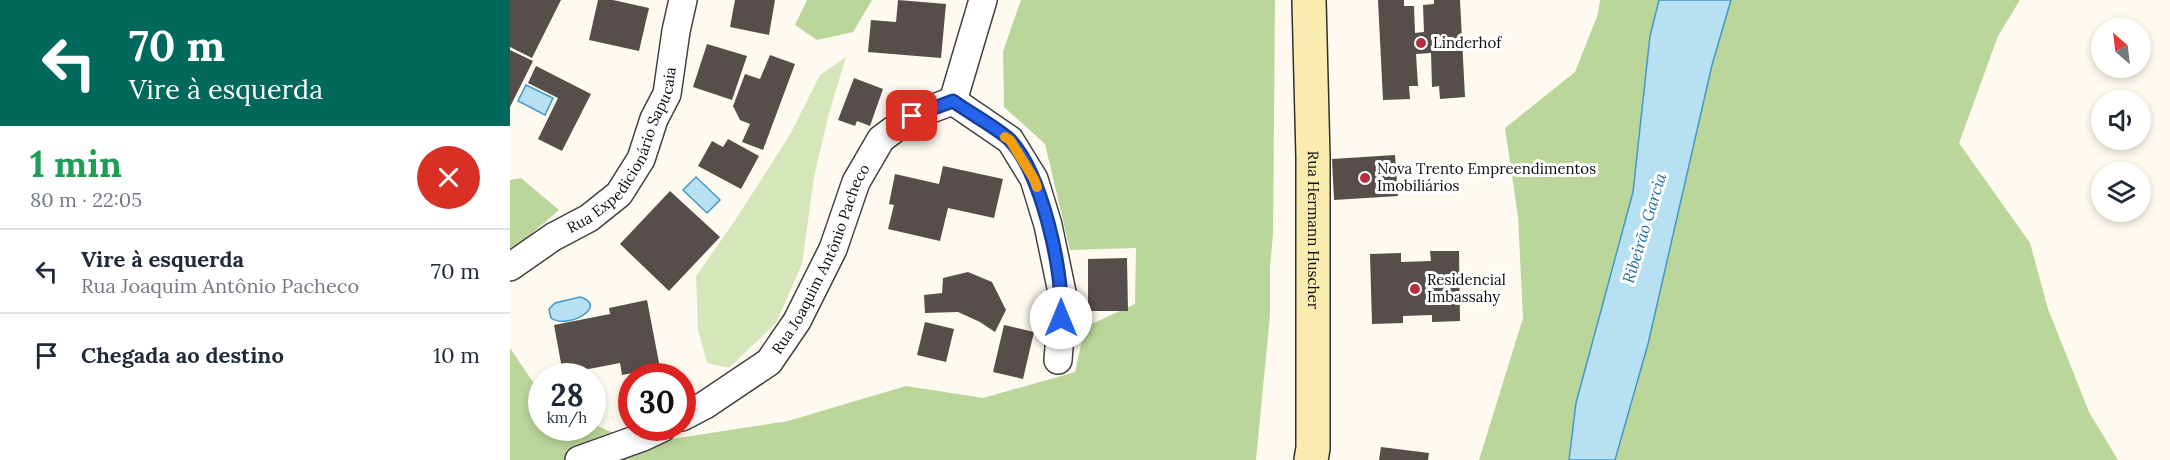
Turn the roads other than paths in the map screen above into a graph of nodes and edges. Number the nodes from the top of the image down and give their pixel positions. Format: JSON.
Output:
{"nodes":[{"id":1,"x":682,"y":0,"type":"edge"},
{"id":2,"x":983,"y":0,"type":"edge"},
{"id":3,"x":1309,"y":0,"type":"edge"},
{"id":4,"x":953,"y":101,"type":"junction"},
{"id":5,"x":515,"y":279,"type":"edge"},
{"id":6,"x":1059,"y":360,"type":"dead end"},
{"id":7,"x":696,"y":410,"type":"edge"},
{"id":8,"x":632,"y":441,"type":"edge"},
{"id":9,"x":579,"y":460,"type":"edge"},
{"id":10,"x":1311,"y":460,"type":"edge"}],
"edges":[{"from":1,"to":5,"type":"street","name":"Rua Expedicionário Sapucaia"},
{"from":2,"to":4,"type":"street"},
{"from":3,"to":10,"type":"main road","name":"Rua Hermann Huscher"},
{"from":4,"to":6,"type":"street"},
{"from":4,"to":7,"type":"street","name":"Rua Joaquim Antônio Pacheco"},
{"from":8,"to":9,"type":"street"}]}
